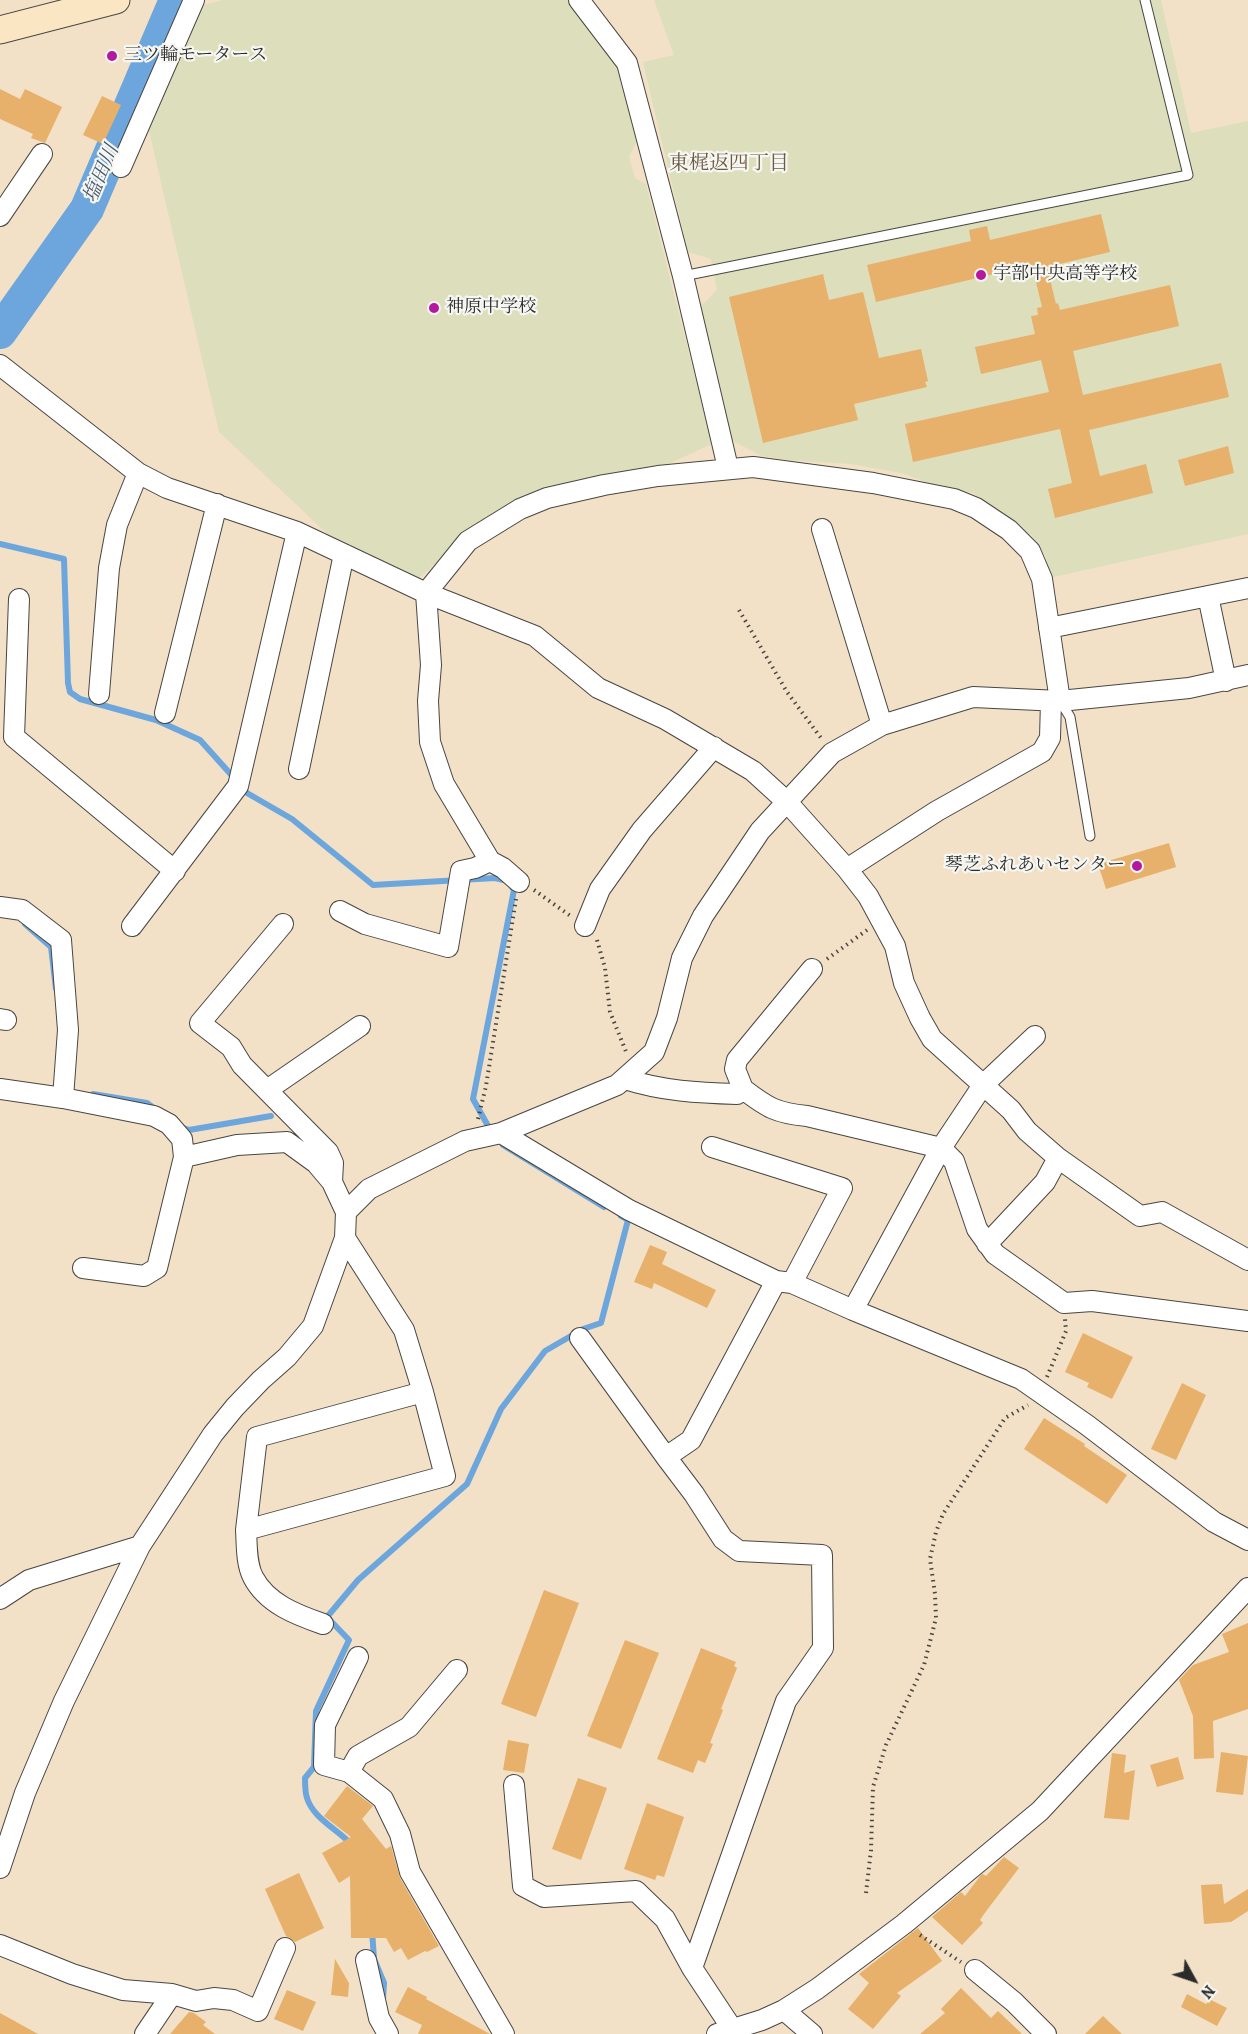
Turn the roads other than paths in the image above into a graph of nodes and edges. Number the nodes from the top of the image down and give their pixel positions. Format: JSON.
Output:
{"nodes":[{"id":1,"x":116,"y":0,"type":"edge"},
{"id":2,"x":194,"y":0,"type":"edge"},
{"id":3,"x":579,"y":0,"type":"edge"},
{"id":4,"x":1145,"y":0,"type":"edge"},
{"id":5,"x":0,"y":30,"type":"edge"},
{"id":6,"x":42,"y":153,"type":"dead end"},
{"id":7,"x":121,"y":167,"type":"dead end"},
{"id":8,"x":0,"y":216,"type":"edge"},
{"id":9,"x":683,"y":276,"type":"junction"},
{"id":10,"x":0,"y":365,"type":"edge"},
{"id":11,"x":728,"y":468,"type":"junction"},
{"id":12,"x":138,"y":473,"type":"junction"},
{"id":13,"x":218,"y":504,"type":"junction"},
{"id":14,"x":822,"y":529,"type":"dead end"},
{"id":15,"x":297,"y":532,"type":"junction"},
{"id":16,"x":344,"y":554,"type":"junction"},
{"id":17,"x":1248,"y":588,"type":"edge"},
{"id":18,"x":426,"y":593,"type":"junction"},
{"id":19,"x":1208,"y":596,"type":"junction"},
{"id":20,"x":19,"y":599,"type":"dead end"},
{"id":21,"x":1049,"y":628,"type":"junction"},
{"id":22,"x":1248,"y":675,"type":"edge"},
{"id":23,"x":1226,"y":681,"type":"junction"},
{"id":24,"x":99,"y":694,"type":"dead end"},
{"id":25,"x":1056,"y":701,"type":"junction"},
{"id":26,"x":165,"y":713,"type":"dead end"},
{"id":27,"x":882,"y":725,"type":"junction"},
{"id":28,"x":714,"y":747,"type":"junction"},
{"id":29,"x":299,"y":769,"type":"dead end"},
{"id":30,"x":787,"y":802,"type":"junction"},
{"id":31,"x":1090,"y":836,"type":"dead end"},
{"id":32,"x":490,"y":861,"type":"junction"},
{"id":33,"x":847,"y":869,"type":"junction"},
{"id":34,"x":175,"y":871,"type":"junction"},
{"id":35,"x":519,"y":882,"type":"road end"},
{"id":36,"x":0,"y":907,"type":"edge"},
{"id":37,"x":340,"y":911,"type":"dead end"},
{"id":38,"x":283,"y":924,"type":"dead end"},
{"id":39,"x":132,"y":926,"type":"dead end"},
{"id":40,"x":585,"y":926,"type":"road end"},
{"id":41,"x":812,"y":969,"type":"road end"},
{"id":42,"x":360,"y":1026,"type":"dead end"},
{"id":43,"x":1035,"y":1036,"type":"dead end"},
{"id":44,"x":629,"y":1075,"type":"junction"},
{"id":45,"x":983,"y":1085,"type":"junction"},
{"id":46,"x":0,"y":1089,"type":"edge"},
{"id":47,"x":743,"y":1089,"type":"junction"},
{"id":48,"x":267,"y":1090,"type":"junction"},
{"id":49,"x":63,"y":1098,"type":"junction"},
{"id":50,"x":501,"y":1133,"type":"junction"},
{"id":51,"x":712,"y":1147,"type":"dead end"},
{"id":52,"x":941,"y":1148,"type":"junction"},
{"id":53,"x":184,"y":1157,"type":"junction"},
{"id":54,"x":1058,"y":1158,"type":"junction"},
{"id":55,"x":332,"y":1182,"type":"junction"},
{"id":56,"x":346,"y":1212,"type":"junction"},
{"id":57,"x":345,"y":1238,"type":"junction"},
{"id":58,"x":987,"y":1244,"type":"junction"},
{"id":59,"x":1248,"y":1260,"type":"edge"},
{"id":60,"x":83,"y":1268,"type":"dead end"},
{"id":61,"x":784,"y":1282,"type":"junction"},
{"id":62,"x":853,"y":1310,"type":"junction"},
{"id":63,"x":1248,"y":1321,"type":"edge"},
{"id":64,"x":580,"y":1338,"type":"dead end"},
{"id":65,"x":423,"y":1392,"type":"junction"},
{"id":66,"x":666,"y":1458,"type":"junction"},
{"id":67,"x":246,"y":1530,"type":"junction"},
{"id":68,"x":1248,"y":1540,"type":"edge"},
{"id":69,"x":140,"y":1546,"type":"junction"},
{"id":70,"x":1248,"y":1587,"type":"edge"},
{"id":71,"x":0,"y":1599,"type":"edge"},
{"id":72,"x":323,"y":1624,"type":"dead end"},
{"id":73,"x":358,"y":1658,"type":"dead end"},
{"id":74,"x":457,"y":1670,"type":"dead end"},
{"id":75,"x":349,"y":1772,"type":"junction"},
{"id":76,"x":514,"y":1785,"type":"dead end"},
{"id":77,"x":0,"y":1868,"type":"edge"},
{"id":78,"x":0,"y":1944,"type":"edge"},
{"id":79,"x":285,"y":1948,"type":"dead end"},
{"id":80,"x":366,"y":1960,"type":"dead end"},
{"id":81,"x":692,"y":1968,"type":"junction"},
{"id":82,"x":975,"y":1970,"type":"road end"},
{"id":83,"x":172,"y":1994,"type":"junction"},
{"id":84,"x":784,"y":2010,"type":"junction"},
{"id":85,"x":379,"y":2029,"type":"edge"},
{"id":86,"x":728,"y":2033,"type":"edge"},
{"id":87,"x":145,"y":2034,"type":"edge"},
{"id":88,"x":504,"y":2034,"type":"edge"},
{"id":89,"x":812,"y":2034,"type":"edge"},
{"id":90,"x":1046,"y":2034,"type":"edge"}],
"edges":[{"from":1,"to":5,"type":"street"},
{"from":2,"to":7,"type":"street"},
{"from":3,"to":9,"type":"street"},
{"from":4,"to":9,"type":"lane"},
{"from":6,"to":8,"type":"street"},
{"from":9,"to":11,"type":"street"},
{"from":10,"to":12,"type":"street"},
{"from":11,"to":18,"type":"street"},
{"from":11,"to":21,"type":"street"},
{"from":12,"to":13,"type":"street"},
{"from":12,"to":24,"type":"street"},
{"from":13,"to":15,"type":"street"},
{"from":13,"to":26,"type":"street"},
{"from":14,"to":27,"type":"street"},
{"from":15,"to":16,"type":"street"},
{"from":15,"to":34,"type":"street"},
{"from":16,"to":18,"type":"street"},
{"from":16,"to":29,"type":"street"},
{"from":17,"to":19,"type":"street"},
{"from":18,"to":28,"type":"street"},
{"from":18,"to":32,"type":"street"},
{"from":19,"to":21,"type":"street"},
{"from":19,"to":23,"type":"street"},
{"from":20,"to":34,"type":"street"},
{"from":21,"to":25,"type":"street"},
{"from":22,"to":23,"type":"street"},
{"from":23,"to":25,"type":"street"},
{"from":25,"to":27,"type":"street"},
{"from":25,"to":31,"type":"lane"},
{"from":25,"to":33,"type":"street"},
{"from":27,"to":30,"type":"street"},
{"from":28,"to":30,"type":"street"},
{"from":28,"to":40,"type":"street"},
{"from":30,"to":33,"type":"street"},
{"from":30,"to":44,"type":"street"},
{"from":32,"to":35,"type":"street"},
{"from":32,"to":37,"type":"street"},
{"from":33,"to":45,"type":"street"},
{"from":34,"to":39,"type":"street"},
{"from":36,"to":49,"type":"street"},
{"from":38,"to":48,"type":"street"},
{"from":41,"to":47,"type":"street"},
{"from":42,"to":48,"type":"street"},
{"from":43,"to":45,"type":"street"},
{"from":44,"to":47,"type":"street"},
{"from":44,"to":50,"type":"street"},
{"from":45,"to":52,"type":"street"},
{"from":45,"to":54,"type":"street"},
{"from":46,"to":49,"type":"street"},
{"from":47,"to":52,"type":"street"},
{"from":48,"to":55,"type":"street"},
{"from":49,"to":53,"type":"street"},
{"from":50,"to":56,"type":"street"},
{"from":50,"to":61,"type":"street"},
{"from":51,"to":61,"type":"street"},
{"from":52,"to":58,"type":"street"},
{"from":52,"to":62,"type":"street"},
{"from":53,"to":55,"type":"street"},
{"from":53,"to":60,"type":"street"},
{"from":54,"to":58,"type":"street"},
{"from":54,"to":59,"type":"street"},
{"from":55,"to":56,"type":"street"},
{"from":56,"to":57,"type":"street"},
{"from":57,"to":65,"type":"street"},
{"from":57,"to":69,"type":"street"},
{"from":58,"to":63,"type":"street"},
{"from":61,"to":62,"type":"street"},
{"from":61,"to":66,"type":"street"},
{"from":62,"to":68,"type":"street"},
{"from":64,"to":66,"type":"street"},
{"from":65,"to":67,"type":"street"},
{"from":65,"to":67,"type":"street"},
{"from":66,"to":81,"type":"street"},
{"from":67,"to":72,"type":"street"},
{"from":69,"to":71,"type":"street"},
{"from":69,"to":77,"type":"street"},
{"from":70,"to":84,"type":"street"},
{"from":73,"to":75,"type":"street"},
{"from":74,"to":75,"type":"street"},
{"from":75,"to":88,"type":"street"},
{"from":76,"to":81,"type":"street"},
{"from":78,"to":83,"type":"street"},
{"from":79,"to":83,"type":"street"},
{"from":80,"to":85,"type":"street"},
{"from":81,"to":86,"type":"street"},
{"from":82,"to":90,"type":"street"},
{"from":83,"to":87,"type":"street"},
{"from":84,"to":86,"type":"street"},
{"from":84,"to":89,"type":"street"}]}
